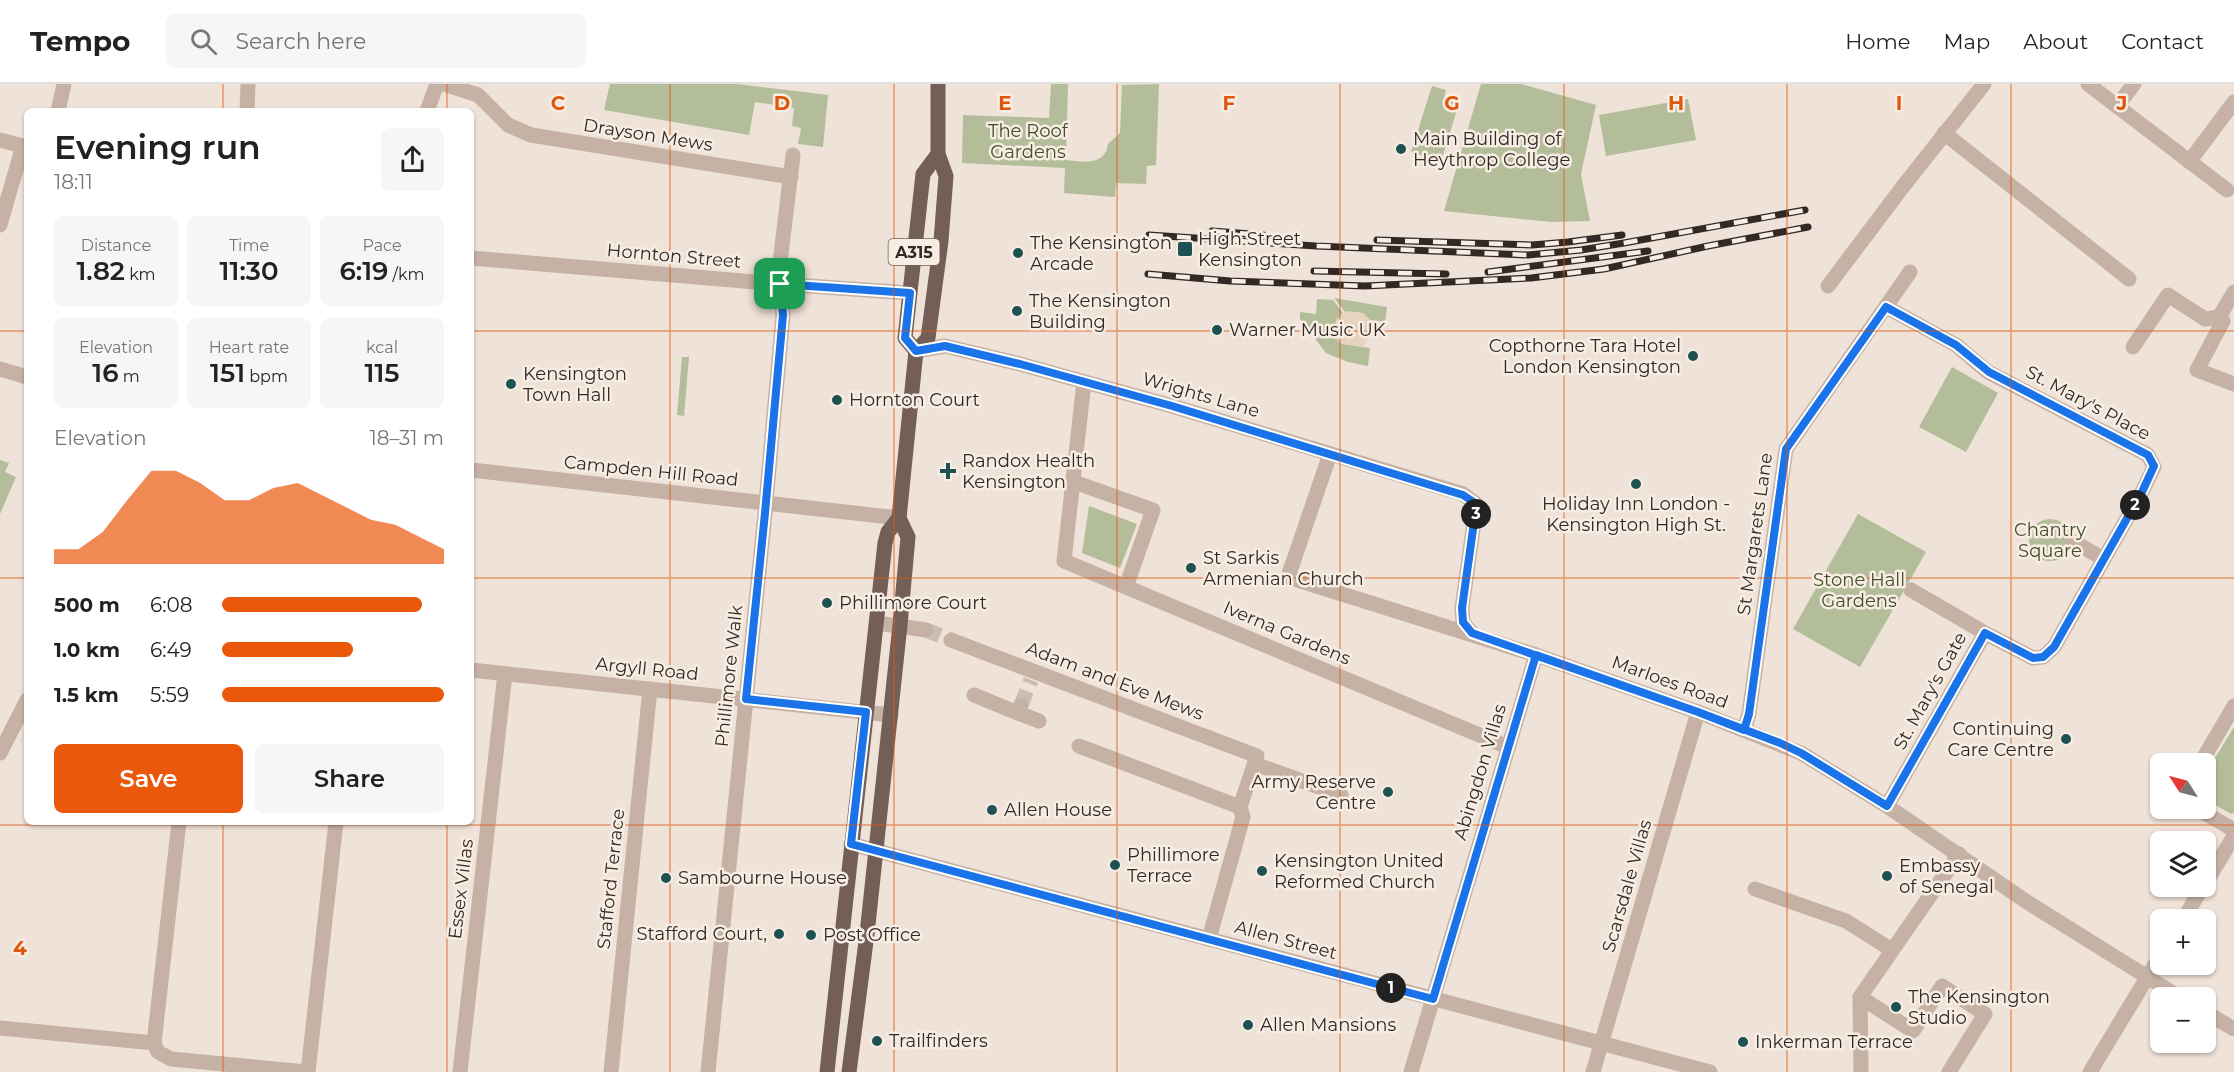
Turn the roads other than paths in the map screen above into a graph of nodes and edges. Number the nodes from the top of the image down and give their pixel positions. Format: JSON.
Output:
{"nodes":[{"id":1,"x":64,"y":84,"type":"edge"},
{"id":2,"x":248,"y":84,"type":"edge"},
{"id":3,"x":437,"y":84,"type":"edge"},
{"id":4,"x":444,"y":84,"type":"edge"},
{"id":5,"x":938,"y":84,"type":"edge"},
{"id":6,"x":1984,"y":84,"type":"edge"},
{"id":7,"x":2088,"y":84,"type":"edge"},
{"id":8,"x":2133,"y":84,"type":"edge"},
{"id":9,"x":2234,"y":102,"type":"edge"},
{"id":10,"x":2117,"y":106,"type":"junction"},
{"id":11,"x":59,"y":108,"type":"edge"},
{"id":12,"x":247,"y":108,"type":"edge"},
{"id":13,"x":428,"y":108,"type":"edge"},
{"id":14,"x":1944,"y":134,"type":"junction"},
{"id":15,"x":0,"y":140,"type":"edge"},
{"id":16,"x":24,"y":146,"type":"edge"},
{"id":17,"x":24,"y":149,"type":"edge"},
{"id":18,"x":938,"y":154,"type":"junction"},
{"id":19,"x":793,"y":155,"type":"dead end"},
{"id":20,"x":2189,"y":162,"type":"junction"},
{"id":21,"x":790,"y":177,"type":"junction"},
{"id":22,"x":2227,"y":190,"type":"dead end"},
{"id":23,"x":0,"y":225,"type":"edge"},
{"id":24,"x":474,"y":258,"type":"edge"},
{"id":25,"x":1910,"y":272,"type":"dead end"},
{"id":26,"x":2129,"y":279,"type":"dead end"},
{"id":27,"x":780,"y":284,"type":"junction"},
{"id":28,"x":1828,"y":286,"type":"dead end"},
{"id":29,"x":2234,"y":292,"type":"edge"},
{"id":30,"x":910,"y":293,"type":"junction"},
{"id":31,"x":1886,"y":307,"type":"junction"},
{"id":32,"x":2225,"y":322,"type":"edge"},
{"id":33,"x":2133,"y":347,"type":"dead end"},
{"id":34,"x":916,"y":351,"type":"junction"},
{"id":35,"x":0,"y":369,"type":"edge"},
{"id":36,"x":24,"y":376,"type":"edge"},
{"id":37,"x":1084,"y":382,"type":"junction"},
{"id":38,"x":2234,"y":384,"type":"edge"},
{"id":39,"x":1330,"y":454,"type":"junction"},
{"id":40,"x":474,"y":470,"type":"edge"},
{"id":41,"x":1074,"y":482,"type":"junction"},
{"id":42,"x":766,"y":503,"type":"junction"},
{"id":43,"x":899,"y":518,"type":"junction"},
{"id":44,"x":2074,"y":542,"type":"dead end"},
{"id":45,"x":2104,"y":559,"type":"junction"},
{"id":46,"x":1126,"y":587,"type":"junction"},
{"id":47,"x":1911,"y":590,"type":"dead end"},
{"id":48,"x":877,"y":623,"type":"junction"},
{"id":49,"x":900,"y":625,"type":"junction"},
{"id":50,"x":926,"y":630,"type":"tunnel mouth"},
{"id":51,"x":1472,"y":633,"type":"junction"},
{"id":52,"x":1985,"y":633,"type":"junction"},
{"id":53,"x":951,"y":640,"type":"tunnel mouth"},
{"id":54,"x":2054,"y":647,"type":"joint"},
{"id":55,"x":1536,"y":655,"type":"junction"},
{"id":56,"x":474,"y":670,"type":"edge"},
{"id":57,"x":505,"y":674,"type":"junction"},
{"id":58,"x":650,"y":689,"type":"junction"},
{"id":59,"x":974,"y":696,"type":"dead end"},
{"id":60,"x":746,"y":699,"type":"junction"},
{"id":61,"x":24,"y":706,"type":"edge"},
{"id":62,"x":2234,"y":706,"type":"edge"},
{"id":63,"x":866,"y":712,"type":"junction"},
{"id":64,"x":1698,"y":712,"type":"junction"},
{"id":65,"x":891,"y":715,"type":"junction"},
{"id":66,"x":1039,"y":721,"type":"dead end"},
{"id":67,"x":1744,"y":730,"type":"junction"},
{"id":68,"x":1079,"y":746,"type":"dead end"},
{"id":69,"x":1508,"y":747,"type":"junction"},
{"id":70,"x":0,"y":753,"type":"edge"},
{"id":71,"x":2206,"y":753,"type":"edge"},
{"id":72,"x":1255,"y":764,"type":"junction"},
{"id":73,"x":1341,"y":795,"type":"dead end"},
{"id":74,"x":1887,"y":806,"type":"junction"},
{"id":75,"x":1240,"y":807,"type":"junction"},
{"id":76,"x":2215,"y":819,"type":"edge"},
{"id":77,"x":179,"y":825,"type":"edge"},
{"id":78,"x":336,"y":825,"type":"edge"},
{"id":79,"x":2234,"y":830,"type":"edge"},
{"id":80,"x":2234,"y":836,"type":"edge"},
{"id":81,"x":851,"y":844,"type":"junction"},
{"id":82,"x":876,"y":850,"type":"junction"},
{"id":83,"x":1959,"y":854,"type":"junction"},
{"id":84,"x":2216,"y":865,"type":"edge"},
{"id":85,"x":1755,"y":889,"type":"dead end"},
{"id":86,"x":1209,"y":939,"type":"junction"},
{"id":87,"x":1892,"y":950,"type":"junction"},
{"id":88,"x":2150,"y":972,"type":"edge"},
{"id":89,"x":2147,"y":977,"type":"junction"},
{"id":90,"x":2163,"y":987,"type":"edge"},
{"id":91,"x":1860,"y":997,"type":"junction"},
{"id":92,"x":1433,"y":999,"type":"junction"},
{"id":93,"x":2216,"y":1018,"type":"edge"},
{"id":94,"x":0,"y":1028,"type":"edge"},
{"id":95,"x":2234,"y":1029,"type":"edge"},
{"id":96,"x":154,"y":1043,"type":"junction"},
{"id":97,"x":1601,"y":1043,"type":"junction"},
{"id":98,"x":308,"y":1072,"type":"edge"},
{"id":99,"x":460,"y":1072,"type":"edge"},
{"id":100,"x":610,"y":1072,"type":"edge"},
{"id":101,"x":708,"y":1072,"type":"edge"},
{"id":102,"x":827,"y":1072,"type":"edge"},
{"id":103,"x":849,"y":1072,"type":"edge"},
{"id":104,"x":1411,"y":1072,"type":"edge"},
{"id":105,"x":1593,"y":1072,"type":"edge"},
{"id":106,"x":1710,"y":1072,"type":"edge"},
{"id":107,"x":1861,"y":1072,"type":"edge"},
{"id":108,"x":1949,"y":1072,"type":"edge"},
{"id":109,"x":2090,"y":1072,"type":"edge"}],
"edges":[{"from":1,"to":11,"type":"street"},
{"from":2,"to":12,"type":"street"},
{"from":3,"to":13,"type":"street"},
{"from":4,"to":21,"type":"street","name":"Drayson Mews"},
{"from":5,"to":18,"type":"main road","number":"A315"},
{"from":6,"to":14,"type":"street"},
{"from":7,"to":10,"type":"street"},
{"from":8,"to":10,"type":"street"},
{"from":9,"to":20,"type":"street"},
{"from":10,"to":20,"type":"street"},
{"from":14,"to":26,"type":"street"},
{"from":14,"to":28,"type":"street"},
{"from":15,"to":16,"type":"street"},
{"from":17,"to":23,"type":"street"},
{"from":18,"to":30,"type":"main road","number":"A315"},
{"from":18,"to":34,"type":"main road","number":"A315"},
{"from":19,"to":21,"type":"street","name":"Phillimore Walk"},
{"from":20,"to":22,"type":"street"},
{"from":21,"to":27,"type":"street","name":"Phillimore Walk"},
{"from":24,"to":27,"type":"street","name":"Hornton Street"},
{"from":25,"to":31,"type":"street","name":"St Margarets Lane"},
{"from":27,"to":30,"type":"street","name":"Hornton Street"},
{"from":27,"to":42,"type":"street","name":"Phillimore Walk"},
{"from":29,"to":32,"type":"street"},
{"from":30,"to":34,"type":"main road","number":"A315"},
{"from":31,"to":45,"type":"street","name":"St. Mary's Place"},
{"from":31,"to":67,"type":"street","name":"St Margarets Lane"},
{"from":32,"to":33,"type":"street"},
{"from":32,"to":38,"type":"street"},
{"from":34,"to":37,"type":"street","name":"Wrights Lane"},
{"from":34,"to":43,"type":"main road","number":"A315"},
{"from":35,"to":36,"type":"street"},
{"from":37,"to":39,"type":"street","name":"Wrights Lane"},
{"from":37,"to":41,"type":"street"},
{"from":39,"to":51,"type":"street","name":"Wrights Lane"},
{"from":39,"to":51,"type":"street","name":"Marloes Road"},
{"from":40,"to":42,"type":"street","name":"Campden Hill Road"},
{"from":41,"to":46,"type":"street","name":"Iverna Gardens"},
{"from":41,"to":46,"type":"street"},
{"from":42,"to":43,"type":"street","name":"Campden Hill Road"},
{"from":42,"to":60,"type":"street","name":"Phillimore Walk"},
{"from":43,"to":48,"type":"main road","number":"A315"},
{"from":43,"to":49,"type":"main road","number":"A315"},
{"from":44,"to":45,"type":"street"},
{"from":45,"to":54,"type":"street","name":"St. Mary's Place"},
{"from":46,"to":69,"type":"street","name":"Iverna Gardens"},
{"from":47,"to":52,"type":"street"},
{"from":48,"to":49,"type":"street"},
{"from":48,"to":63,"type":"main road","number":"A315"},
{"from":49,"to":50,"type":"street"},
{"from":49,"to":65,"type":"main road","number":"A315"},
{"from":51,"to":55,"type":"street","name":"Marloes Road"},
{"from":52,"to":54,"type":"street","name":"St. Mary's Gate"},
{"from":52,"to":74,"type":"street","name":"St. Mary's Gate"},
{"from":53,"to":72,"type":"street","name":"Adam and Eve Mews"},
{"from":55,"to":64,"type":"street","name":"Marloes Road"},
{"from":55,"to":69,"type":"street","name":"Abingdon Villas"},
{"from":56,"to":57,"type":"street","name":"Argyll Road"},
{"from":57,"to":58,"type":"street","name":"Argyll Road"},
{"from":57,"to":99,"type":"street","name":"Essex Villas"},
{"from":58,"to":60,"type":"street","name":"Argyll Road"},
{"from":58,"to":100,"type":"street","name":"Stafford Terrace"},
{"from":59,"to":66,"type":"street"},
{"from":60,"to":63,"type":"street","name":"Argyll Road"},
{"from":60,"to":101,"type":"street","name":"Phillimore Walk"},
{"from":61,"to":70,"type":"street"},
{"from":62,"to":71,"type":"street"},
{"from":63,"to":65,"type":"street","name":"Argyll Road"},
{"from":63,"to":81,"type":"main road","number":"A315"},
{"from":64,"to":67,"type":"street","name":"Marloes Road"},
{"from":64,"to":97,"type":"street","name":"Scarsdale Villas"},
{"from":65,"to":82,"type":"main road","number":"A315"},
{"from":67,"to":74,"type":"street","name":"Marloes Road"},
{"from":68,"to":75,"type":"street"},
{"from":69,"to":92,"type":"street","name":"Abingdon Villas"},
{"from":72,"to":73,"type":"street","name":"Adam and Eve Mews"},
{"from":72,"to":75,"type":"street"},
{"from":74,"to":83,"type":"street","name":"Marloes Road"},
{"from":75,"to":86,"type":"street"},
{"from":76,"to":79,"type":"street"},
{"from":77,"to":96,"type":"street"},
{"from":78,"to":98,"type":"street"},
{"from":80,"to":84,"type":"street"},
{"from":81,"to":82,"type":"street","name":"Allen Street"},
{"from":81,"to":102,"type":"main road","number":"A315"},
{"from":82,"to":86,"type":"street","name":"Allen Street"},
{"from":82,"to":103,"type":"main road","number":"A315"},
{"from":83,"to":87,"type":"street"},
{"from":83,"to":89,"type":"street","name":"Marloes Road"},
{"from":85,"to":87,"type":"street"},
{"from":86,"to":92,"type":"street","name":"Allen Street"},
{"from":87,"to":91,"type":"street"},
{"from":88,"to":89,"type":"street"},
{"from":89,"to":90,"type":"street","name":"Marloes Road"},
{"from":89,"to":109,"type":"street"},
{"from":91,"to":107,"type":"street"},
{"from":91,"to":108,"type":"street"},
{"from":92,"to":97,"type":"street","name":"Allen Street"},
{"from":92,"to":104,"type":"street","name":"Abingdon Villas"},
{"from":93,"to":95,"type":"street"},
{"from":94,"to":96,"type":"street"},
{"from":96,"to":98,"type":"street"},
{"from":97,"to":105,"type":"street","name":"Scarsdale Villas"},
{"from":97,"to":106,"type":"street","name":"Allen Street"}]}
